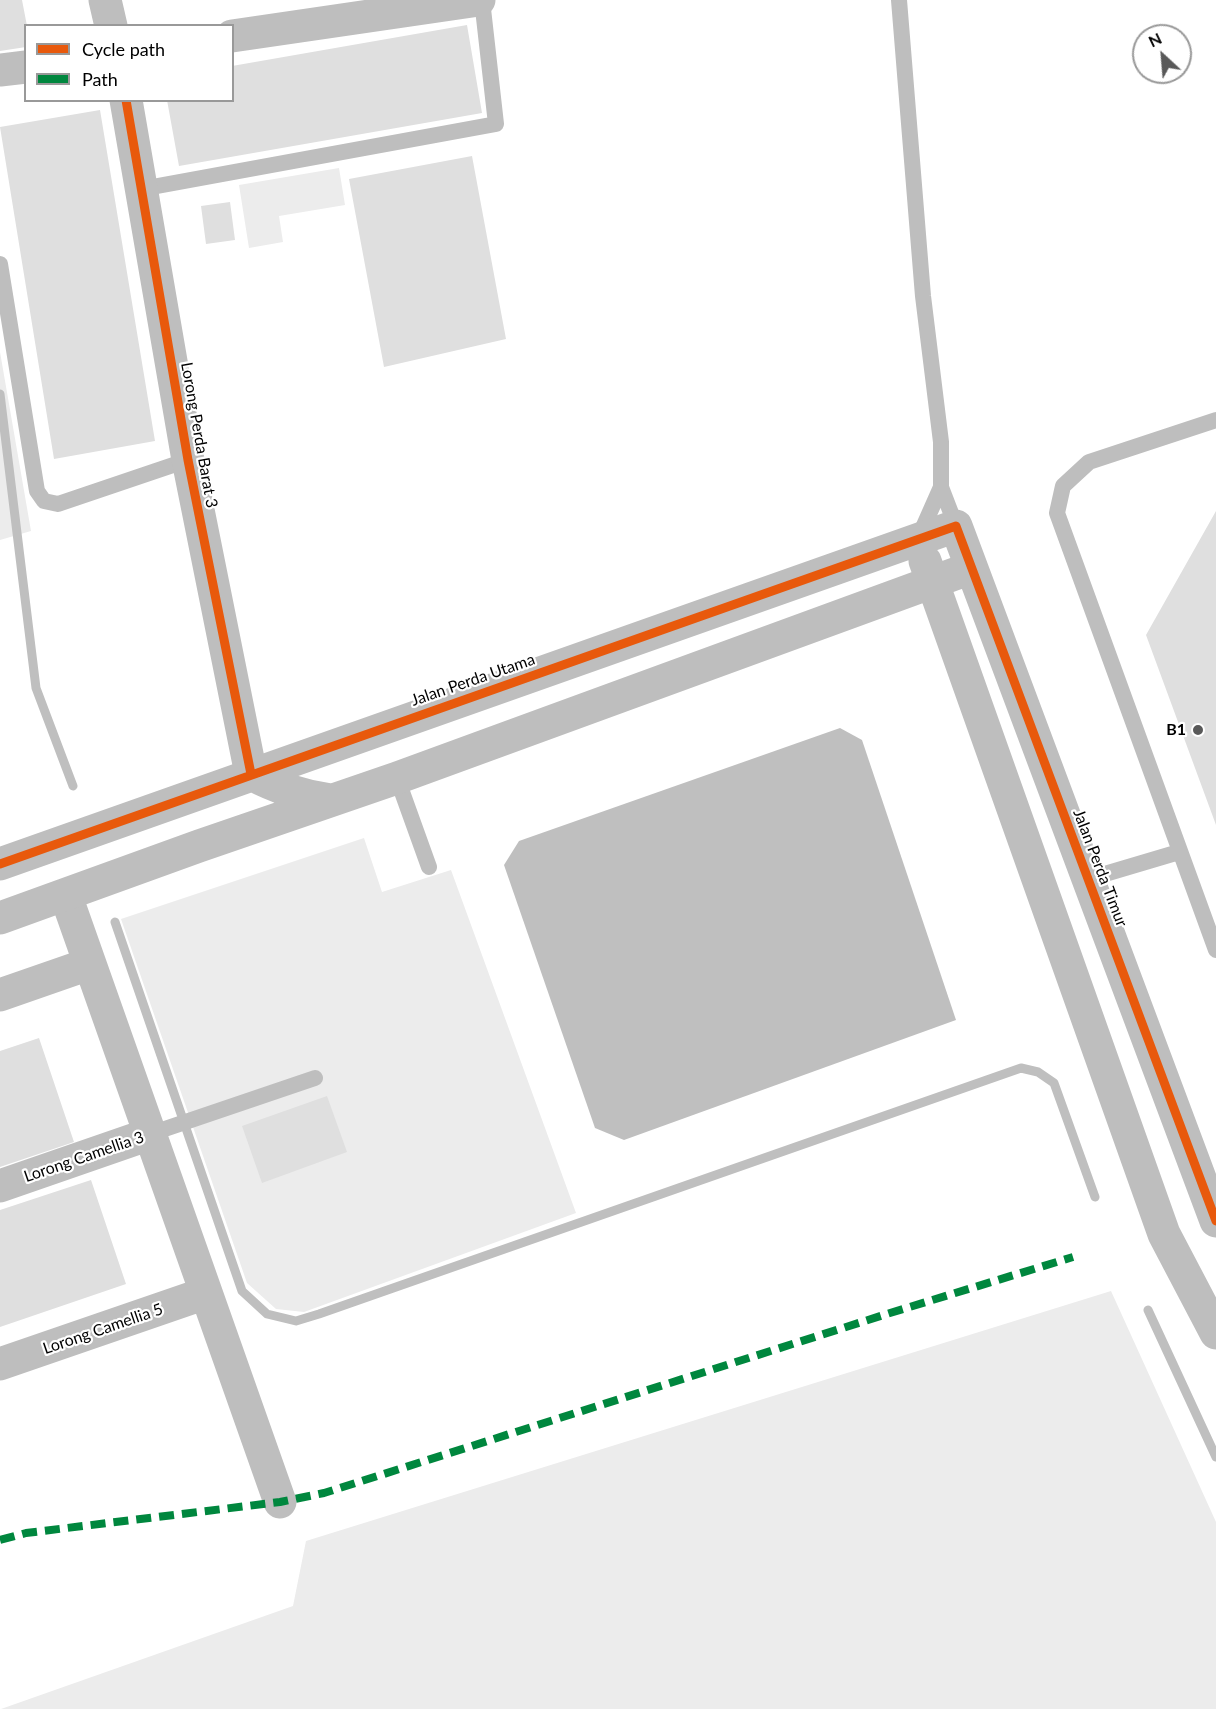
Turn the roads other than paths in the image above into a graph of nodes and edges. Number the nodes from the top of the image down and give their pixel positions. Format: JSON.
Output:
{"nodes":[{"id":1,"x":105,"y":0,"type":"edge"},
{"id":2,"x":481,"y":0,"type":"edge"},
{"id":3,"x":899,"y":0,"type":"edge"},
{"id":4,"x":111,"y":24,"type":"edge"},
{"id":5,"x":234,"y":36,"type":"edge"},
{"id":6,"x":24,"y":67,"type":"edge"},
{"id":7,"x":0,"y":70,"type":"edge"},
{"id":8,"x":126,"y":102,"type":"edge"},
{"id":9,"x":141,"y":189,"type":"junction"},
{"id":10,"x":0,"y":264,"type":"edge"},
{"id":11,"x":1216,"y":420,"type":"edge"},
{"id":12,"x":188,"y":460,"type":"junction"},
{"id":13,"x":941,"y":487,"type":"junction"},
{"id":14,"x":956,"y":526,"type":"junction"},
{"id":15,"x":918,"y":540,"type":"junction"},
{"id":16,"x":971,"y":568,"type":"junction"},
{"id":17,"x":933,"y":582,"type":"junction"},
{"id":18,"x":251,"y":774,"type":"junction"},
{"id":19,"x":397,"y":778,"type":"junction"},
{"id":20,"x":332,"y":800,"type":"junction"},
{"id":21,"x":199,"y":846,"type":"junction"},
{"id":22,"x":1179,"y":852,"type":"junction"},
{"id":23,"x":0,"y":864,"type":"edge"},
{"id":24,"x":429,"y":867,"type":"dead end"},
{"id":25,"x":1088,"y":879,"type":"junction"},
{"id":26,"x":66,"y":896,"type":"junction"},
{"id":27,"x":0,"y":918,"type":"edge"},
{"id":28,"x":1216,"y":950,"type":"edge"},
{"id":29,"x":90,"y":964,"type":"junction"},
{"id":30,"x":0,"y":995,"type":"edge"},
{"id":31,"x":315,"y":1077,"type":"dead end"},
{"id":32,"x":159,"y":1132,"type":"junction"},
{"id":33,"x":0,"y":1186,"type":"edge"},
{"id":34,"x":1216,"y":1221,"type":"edge"},
{"id":35,"x":206,"y":1293,"type":"junction"},
{"id":36,"x":1216,"y":1333,"type":"edge"},
{"id":37,"x":0,"y":1364,"type":"edge"},
{"id":38,"x":280,"y":1502,"type":"dead end"}],
"edges":[{"from":1,"to":4,"type":"street"},
{"from":2,"to":5,"type":"street"},
{"from":2,"to":9,"type":"lane"},
{"from":3,"to":13,"type":"lane"},
{"from":6,"to":7,"type":"street"},
{"from":8,"to":9,"type":"street","name":"Lorong Perda Barat 3"},
{"from":9,"to":12,"type":"street","name":"Lorong Perda Barat 3"},
{"from":10,"to":12,"type":"lane"},
{"from":11,"to":22,"type":"lane"},
{"from":12,"to":18,"type":"street","name":"Lorong Perda Barat 3"},
{"from":13,"to":14,"type":"lane"},
{"from":13,"to":15,"type":"lane"},
{"from":14,"to":15,"type":"street","name":"Jalan Perda Utama"},
{"from":14,"to":16,"type":"street","name":"Jalan Perda Timur"},
{"from":15,"to":17,"type":"street"},
{"from":15,"to":18,"type":"street","name":"Jalan Perda Utama"},
{"from":16,"to":17,"type":"street"},
{"from":16,"to":25,"type":"street","name":"Jalan Perda Timur"},
{"from":17,"to":19,"type":"street"},
{"from":17,"to":36,"type":"street"},
{"from":18,"to":20,"type":"street"},
{"from":18,"to":21,"type":"street"},
{"from":18,"to":23,"type":"street","name":"Jalan Perda Utama"},
{"from":19,"to":20,"type":"street"},
{"from":19,"to":24,"type":"lane"},
{"from":20,"to":21,"type":"street"},
{"from":21,"to":26,"type":"street"},
{"from":22,"to":25,"type":"lane"},
{"from":22,"to":28,"type":"lane"},
{"from":25,"to":34,"type":"street","name":"Jalan Perda Timur"},
{"from":26,"to":27,"type":"street"},
{"from":26,"to":29,"type":"street"},
{"from":29,"to":30,"type":"street"},
{"from":29,"to":32,"type":"street"},
{"from":31,"to":32,"type":"lane"},
{"from":32,"to":33,"type":"street","name":"Lorong Camellia 3"},
{"from":32,"to":35,"type":"street"},
{"from":35,"to":37,"type":"street","name":"Lorong Camellia 5"},
{"from":35,"to":38,"type":"street"}]}
